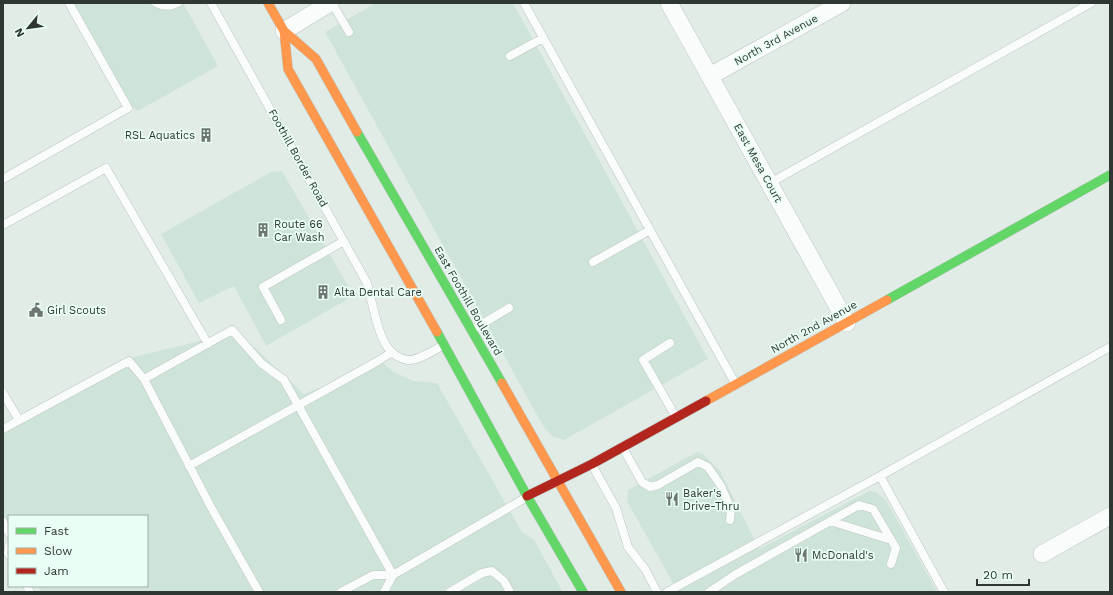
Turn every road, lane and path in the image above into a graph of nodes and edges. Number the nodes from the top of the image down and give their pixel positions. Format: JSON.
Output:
{"nodes":[{"id":1,"x":69,"y":3,"type":"edge"},
{"id":2,"x":156,"y":3,"type":"edge"},
{"id":3,"x":178,"y":3,"type":"edge"},
{"id":4,"x":211,"y":3,"type":"edge"},
{"id":5,"x":268,"y":3,"type":"edge"},
{"id":6,"x":331,"y":3,"type":"edge"},
{"id":7,"x":524,"y":3,"type":"edge"},
{"id":8,"x":669,"y":3,"type":"edge"},
{"id":9,"x":842,"y":3,"type":"edge"},
{"id":10,"x":1091,"y":3,"type":"edge"},
{"id":11,"x":284,"y":31,"type":"junction"},
{"id":12,"x":349,"y":32,"type":"dead end"},
{"id":13,"x":543,"y":38,"type":"junction"},
{"id":14,"x":510,"y":56,"type":"dead end"},
{"id":15,"x":710,"y":76,"type":"junction"},
{"id":16,"x":1110,"y":175,"type":"edge"},
{"id":17,"x":3,"y":179,"type":"edge"},
{"id":18,"x":770,"y":183,"type":"junction"},
{"id":19,"x":3,"y":225,"type":"edge"},
{"id":20,"x":650,"y":230,"type":"junction"},
{"id":21,"x":344,"y":241,"type":"junction"},
{"id":22,"x":593,"y":262,"type":"dead end"},
{"id":23,"x":509,"y":308,"type":"dead end"},
{"id":24,"x":281,"y":320,"type":"dead end"},
{"id":25,"x":847,"y":322,"type":"junction"},
{"id":26,"x":471,"y":330,"type":"junction"},
{"id":27,"x":670,"y":343,"type":"dead end"},
{"id":28,"x":208,"y":344,"type":"junction"},
{"id":29,"x":444,"y":345,"type":"junction"},
{"id":30,"x":1110,"y":347,"type":"edge"},
{"id":31,"x":392,"y":352,"type":"junction"},
{"id":32,"x":144,"y":379,"type":"junction"},
{"id":33,"x":736,"y":384,"type":"junction"},
{"id":34,"x":3,"y":392,"type":"edge"},
{"id":35,"x":299,"y":405,"type":"junction"},
{"id":36,"x":676,"y":418,"type":"junction"},
{"id":37,"x":19,"y":420,"type":"junction"},
{"id":38,"x":3,"y":429,"type":"edge"},
{"id":39,"x":623,"y":447,"type":"junction"},
{"id":40,"x":592,"y":464,"type":"junction"},
{"id":41,"x":189,"y":466,"type":"junction"},
{"id":42,"x":880,"y":476,"type":"junction"},
{"id":43,"x":557,"y":481,"type":"junction"},
{"id":44,"x":528,"y":496,"type":"junction"},
{"id":45,"x":1110,"y":516,"type":"edge"},
{"id":46,"x":730,"y":520,"type":"dead end"},
{"id":47,"x":3,"y":522,"type":"edge"},
{"id":48,"x":830,"y":522,"type":"junction"},
{"id":49,"x":8,"y":531,"type":"edge"},
{"id":50,"x":891,"y":540,"type":"junction"},
{"id":51,"x":1042,"y":554,"type":"dead end"},
{"id":52,"x":891,"y":564,"type":"dead end"},
{"id":53,"x":393,"y":575,"type":"junction"},
{"id":54,"x":259,"y":592,"type":"edge"},
{"id":55,"x":341,"y":592,"type":"edge"},
{"id":56,"x":384,"y":592,"type":"edge"},
{"id":57,"x":450,"y":592,"type":"edge"},
{"id":58,"x":510,"y":592,"type":"edge"},
{"id":59,"x":583,"y":592,"type":"edge"},
{"id":60,"x":620,"y":592,"type":"edge"},
{"id":61,"x":657,"y":592,"type":"edge"},
{"id":62,"x":667,"y":592,"type":"edge"},
{"id":63,"x":709,"y":592,"type":"edge"},
{"id":64,"x":944,"y":592,"type":"edge"}],
"edges":[{"from":1,"to":17,"type":"lane"},
{"from":2,"to":3,"type":"lane"},
{"from":4,"to":21,"type":"lane","name":"Foothill Border Road"},
{"from":5,"to":11,"type":"main road","name":"East Foothill Boulevard"},
{"from":6,"to":11,"type":"street"},
{"from":6,"to":12,"type":"lane"},
{"from":7,"to":13,"type":"lane"},
{"from":8,"to":15,"type":"street","name":"East Mesa Court"},
{"from":9,"to":15,"type":"street","name":"North 3rd Avenue"},
{"from":10,"to":18,"type":"lane"},
{"from":11,"to":26,"type":"main road","name":"East Foothill Boulevard"},
{"from":11,"to":29,"type":"main road","name":"East Foothill Boulevard"},
{"from":13,"to":14,"type":"lane"},
{"from":13,"to":20,"type":"lane"},
{"from":15,"to":18,"type":"street","name":"East Mesa Court"},
{"from":16,"to":25,"type":"main road","name":"North 2nd Avenue"},
{"from":18,"to":25,"type":"street","name":"East Mesa Court"},
{"from":19,"to":28,"type":"lane"},
{"from":20,"to":22,"type":"lane"},
{"from":20,"to":33,"type":"lane"},
{"from":21,"to":24,"type":"lane"},
{"from":21,"to":31,"type":"lane","name":"Foothill Border Road"},
{"from":23,"to":26,"type":"lane"},
{"from":25,"to":33,"type":"main road","name":"North 2nd Avenue"},
{"from":26,"to":43,"type":"main road","name":"East Foothill Boulevard"},
{"from":27,"to":36,"type":"lane"},
{"from":28,"to":32,"type":"lane"},
{"from":28,"to":35,"type":"lane"},
{"from":29,"to":31,"type":"lane"},
{"from":29,"to":44,"type":"main road","name":"East Foothill Boulevard"},
{"from":30,"to":42,"type":"lane"},
{"from":31,"to":35,"type":"lane"},
{"from":32,"to":37,"type":"lane"},
{"from":32,"to":41,"type":"lane"},
{"from":33,"to":36,"type":"main road","name":"North 2nd Avenue"},
{"from":34,"to":37,"type":"lane"},
{"from":35,"to":41,"type":"lane"},
{"from":35,"to":53,"type":"lane"},
{"from":36,"to":39,"type":"main road","name":"North 2nd Avenue"},
{"from":37,"to":38,"type":"lane"},
{"from":39,"to":40,"type":"main road","name":"North 2nd Avenue"},
{"from":39,"to":46,"type":"lane"},
{"from":40,"to":43,"type":"main road","name":"North 2nd Avenue"},
{"from":40,"to":61,"type":"lane"},
{"from":41,"to":54,"type":"lane"},
{"from":42,"to":62,"type":"lane"},
{"from":42,"to":64,"type":"lane"},
{"from":43,"to":44,"type":"main road","name":"North 2nd Avenue"},
{"from":43,"to":60,"type":"main road","name":"East Foothill Boulevard"},
{"from":44,"to":53,"type":"lane"},
{"from":44,"to":59,"type":"main road","name":"East Foothill Boulevard"},
{"from":45,"to":51,"type":"street"},
{"from":47,"to":49,"type":"lane"},
{"from":48,"to":50,"type":"lane"},
{"from":48,"to":50,"type":"lane"},
{"from":48,"to":63,"type":"lane"},
{"from":50,"to":52,"type":"lane"},
{"from":53,"to":55,"type":"lane"},
{"from":53,"to":56,"type":"lane"},
{"from":57,"to":58,"type":"lane"}]}
